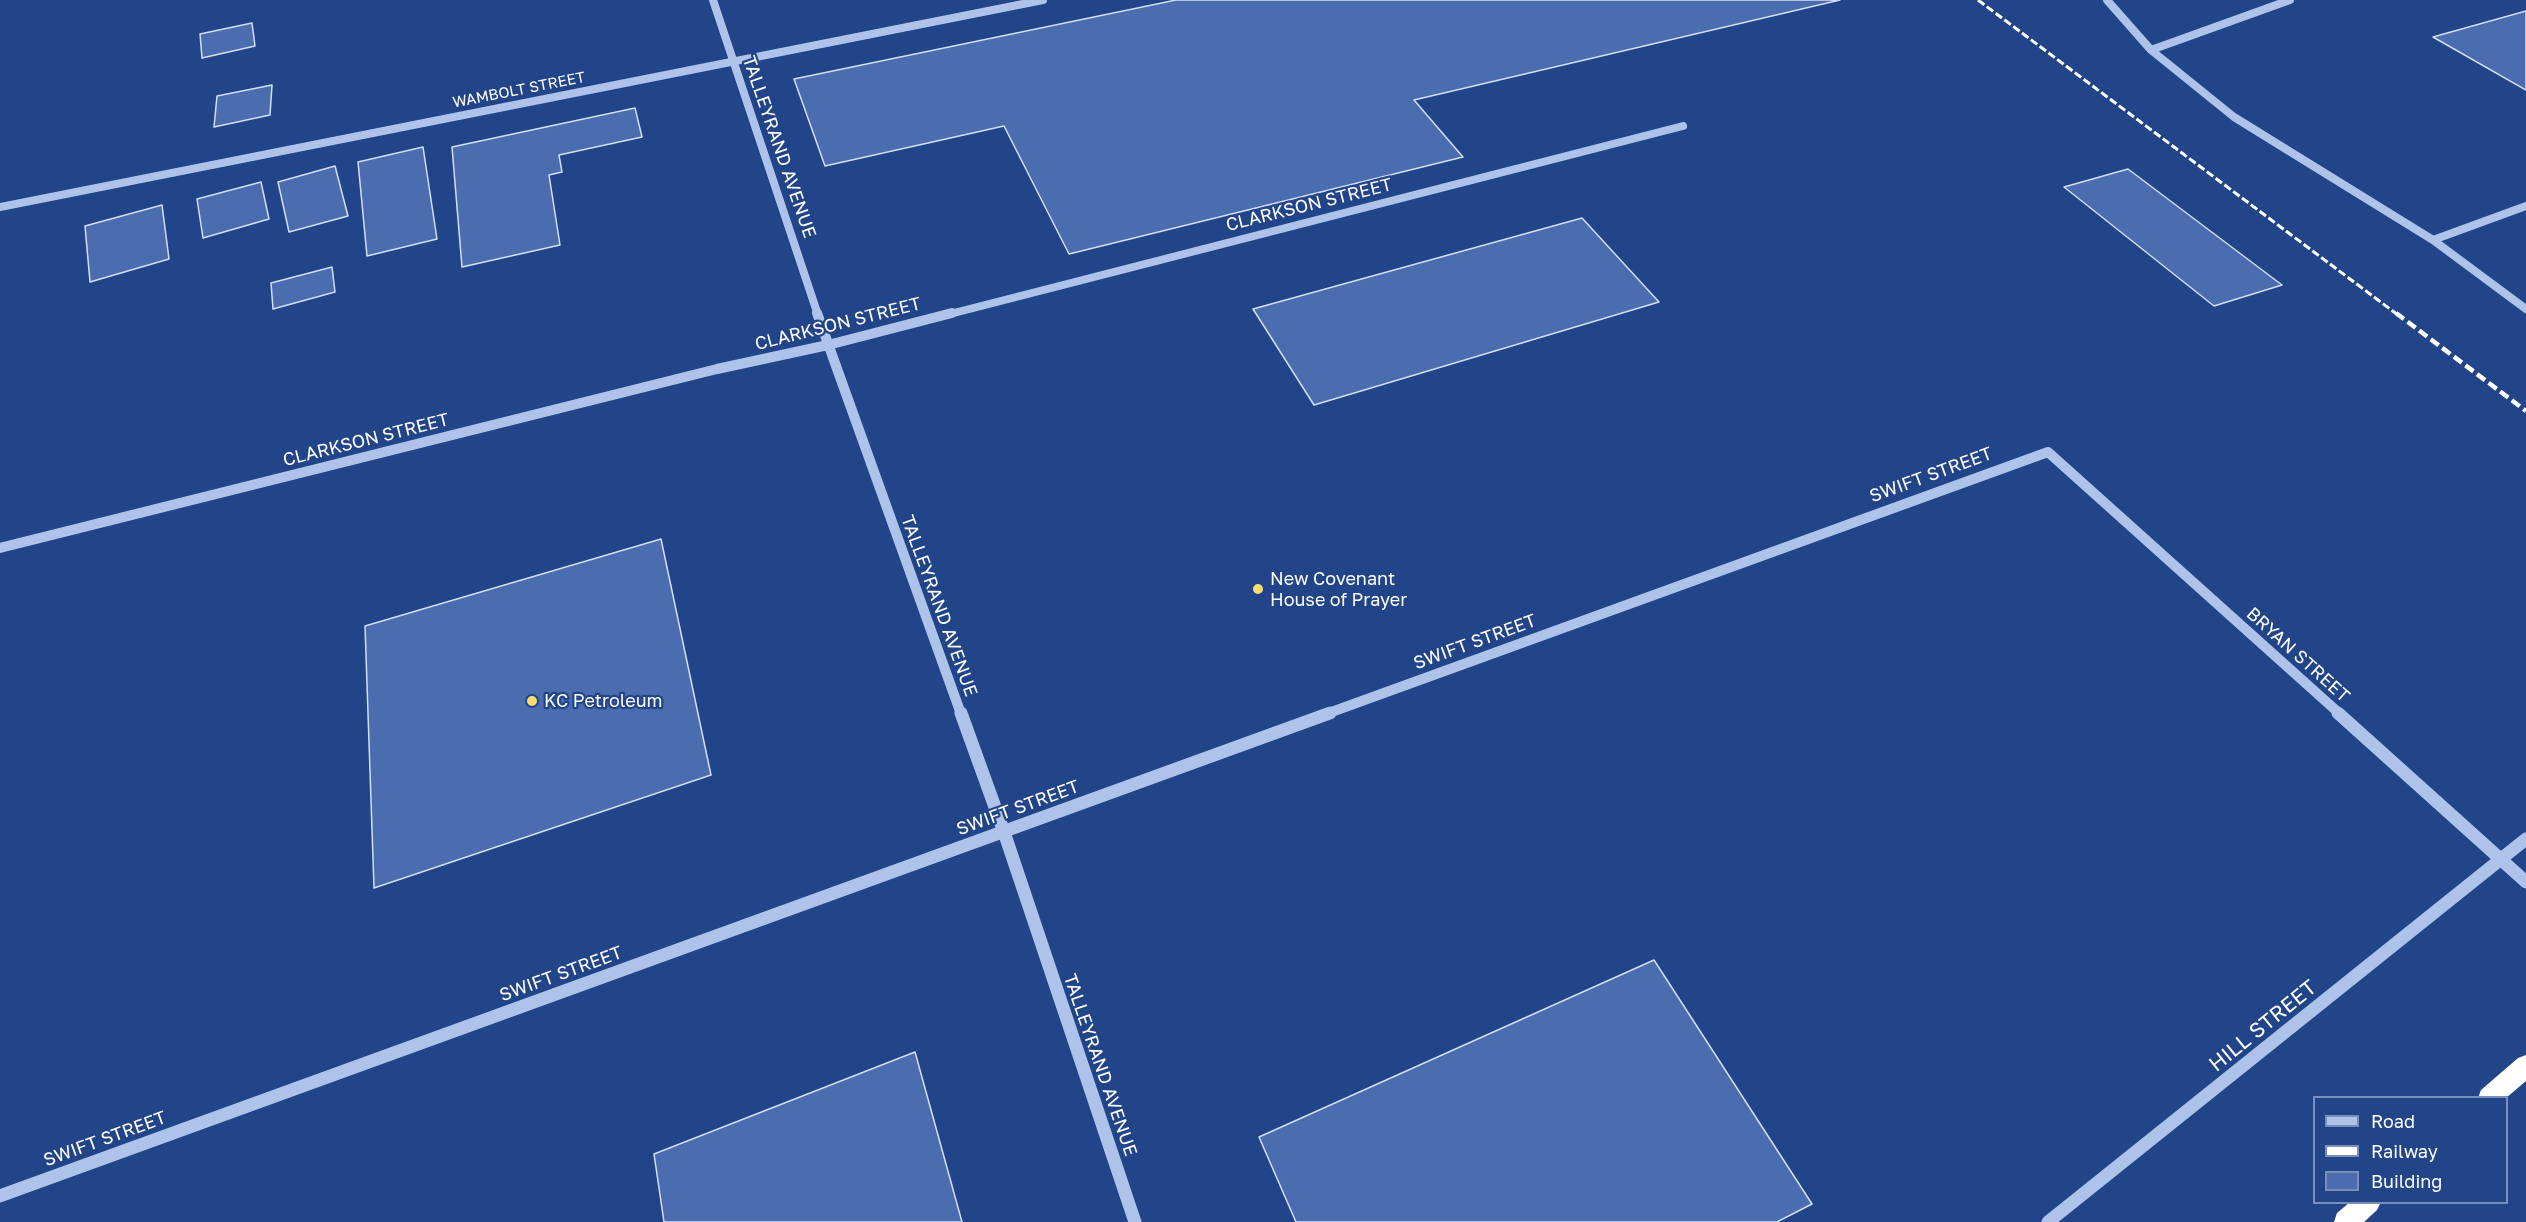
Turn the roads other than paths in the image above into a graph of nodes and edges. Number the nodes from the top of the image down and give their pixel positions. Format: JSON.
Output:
{"nodes":[{"id":1,"x":713,"y":0,"type":"edge"},
{"id":2,"x":1043,"y":0,"type":"edge"},
{"id":3,"x":2107,"y":0,"type":"edge"},
{"id":4,"x":2290,"y":0,"type":"edge"},
{"id":5,"x":2151,"y":50,"type":"junction"},
{"id":6,"x":733,"y":62,"type":"junction"},
{"id":7,"x":1683,"y":126,"type":"dead end"},
{"id":8,"x":2526,"y":206,"type":"edge"},
{"id":9,"x":0,"y":207,"type":"edge"},
{"id":10,"x":2433,"y":240,"type":"junction"},
{"id":11,"x":2526,"y":309,"type":"edge"},
{"id":12,"x":828,"y":345,"type":"junction"},
{"id":13,"x":2048,"y":452,"type":"joint"},
{"id":14,"x":0,"y":548,"type":"edge"},
{"id":15,"x":1004,"y":832,"type":"junction"},
{"id":16,"x":2526,"y":839,"type":"edge"},
{"id":17,"x":2502,"y":860,"type":"junction"},
{"id":18,"x":2526,"y":882,"type":"edge"},
{"id":19,"x":2526,"y":1066,"type":"edge"},
{"id":20,"x":2492,"y":1096,"type":"edge"},
{"id":21,"x":0,"y":1197,"type":"edge"},
{"id":22,"x":2368,"y":1204,"type":"edge"},
{"id":23,"x":1135,"y":1222,"type":"edge"},
{"id":24,"x":2048,"y":1222,"type":"edge"},
{"id":25,"x":2346,"y":1222,"type":"edge"}],
"edges":[{"from":1,"to":6,"type":"street","name":"TALLEYRAND AVENUE"},
{"from":2,"to":6,"type":"street","name":"WAMBOLT STREET"},
{"from":3,"to":5,"type":"street"},
{"from":4,"to":5,"type":"street"},
{"from":5,"to":10,"type":"street"},
{"from":6,"to":9,"type":"street","name":"WAMBOLT STREET"},
{"from":6,"to":12,"type":"street","name":"TALLEYRAND AVENUE"},
{"from":7,"to":12,"type":"street","name":"CLARKSON STREET"},
{"from":8,"to":10,"type":"street"},
{"from":10,"to":11,"type":"street"},
{"from":12,"to":14,"type":"street","name":"CLARKSON STREET"},
{"from":12,"to":15,"type":"street","name":"TALLEYRAND AVENUE"},
{"from":13,"to":15,"type":"street","name":"SWIFT STREET"},
{"from":13,"to":17,"type":"street","name":"BRYAN STREET"},
{"from":15,"to":21,"type":"street","name":"SWIFT STREET"},
{"from":15,"to":23,"type":"street","name":"TALLEYRAND AVENUE"},
{"from":16,"to":17,"type":"street","name":"HILL STREET"},
{"from":17,"to":18,"type":"street","name":"BRYAN STREET"},
{"from":17,"to":24,"type":"street","name":"HILL STREET"},
{"from":19,"to":20,"type":"highway"},
{"from":22,"to":25,"type":"highway"}]}
